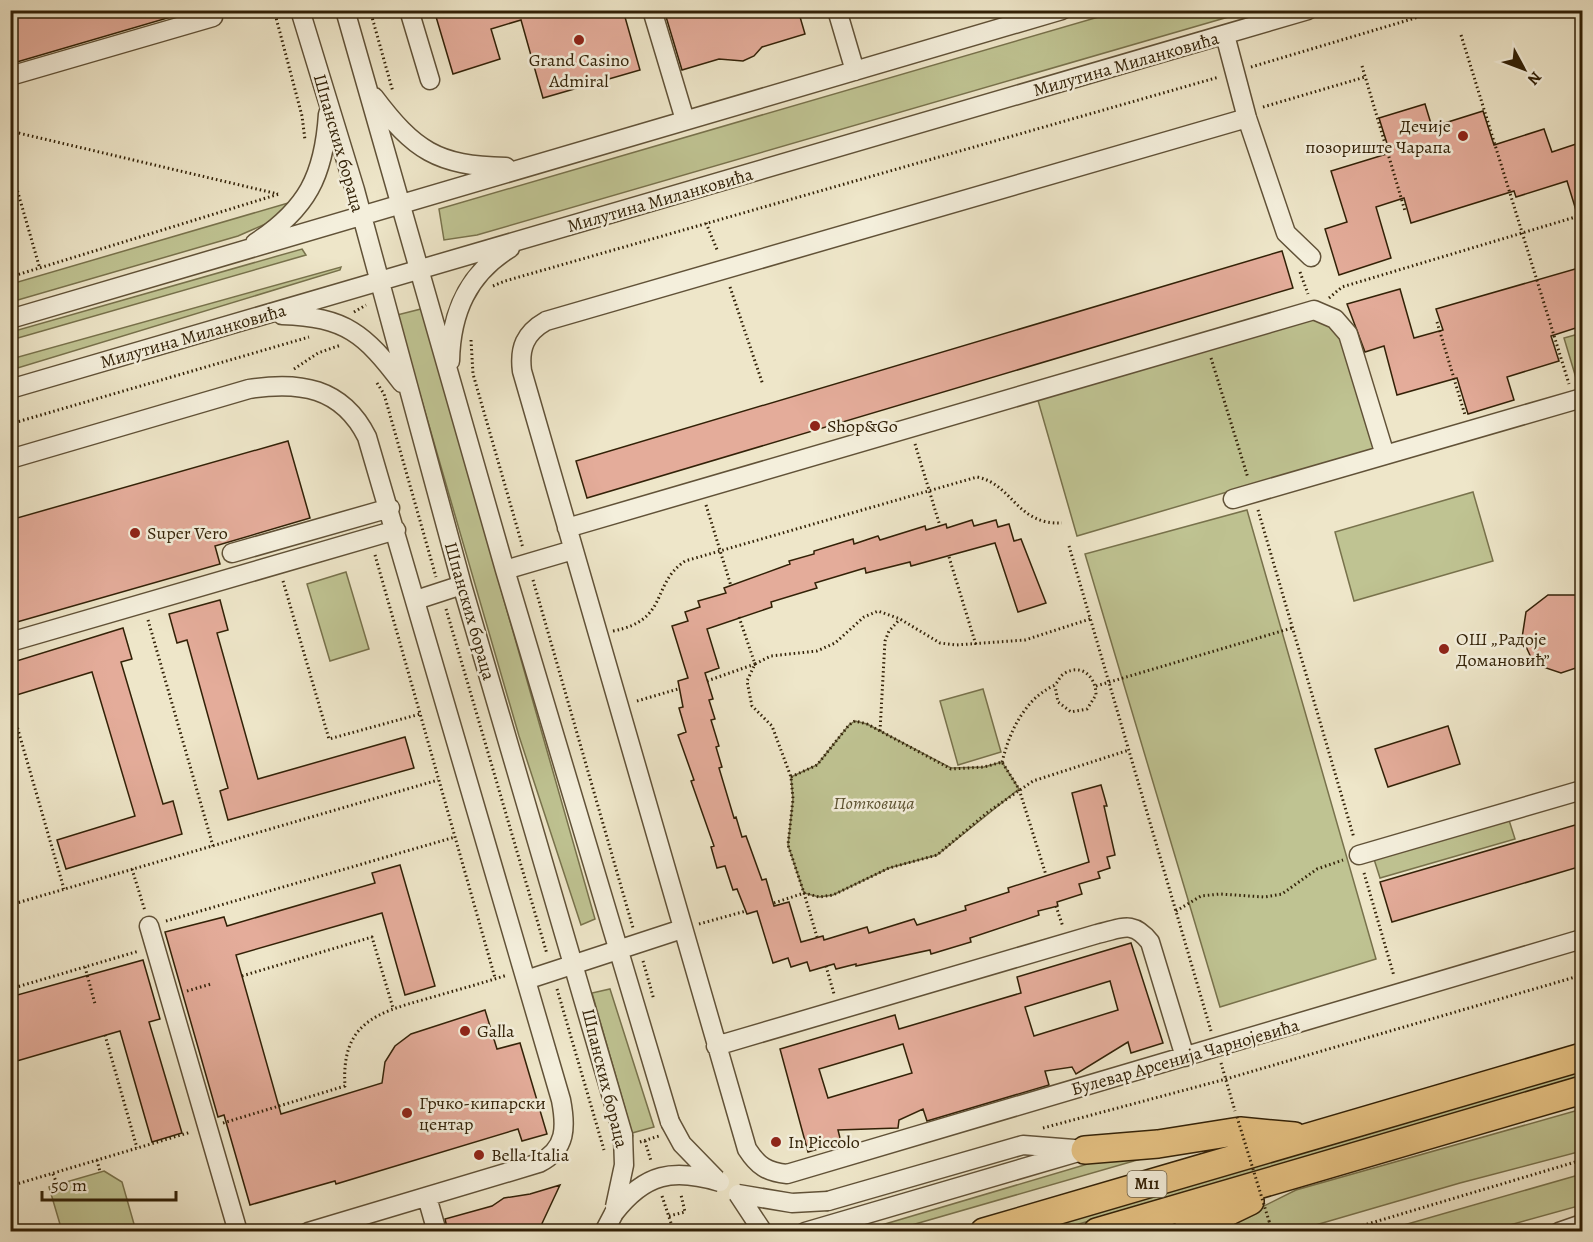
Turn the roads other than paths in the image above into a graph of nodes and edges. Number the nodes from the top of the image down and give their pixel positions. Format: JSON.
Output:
{"nodes":[{"id":1,"x":300,"y":10,"type":"edge"},
{"id":2,"x":345,"y":10,"type":"edge"},
{"id":3,"x":409,"y":10,"type":"edge"},
{"id":4,"x":652,"y":10,"type":"edge"},
{"id":5,"x":837,"y":10,"type":"edge"},
{"id":6,"x":1062,"y":10,"type":"edge"},
{"id":7,"x":1308,"y":10,"type":"edge"},
{"id":8,"x":196,"y":18,"type":"dead end"},
{"id":9,"x":1225,"y":35,"type":"junction"},
{"id":10,"x":855,"y":70,"type":"junction"},
{"id":11,"x":10,"y":76,"type":"edge"},
{"id":12,"x":430,"y":80,"type":"dead end"},
{"id":13,"x":367,"y":88,"type":"junction"},
{"id":14,"x":328,"y":104,"type":"junction"},
{"id":15,"x":1247,"y":118,"type":"junction"},
{"id":16,"x":685,"y":120,"type":"junction"},
{"id":17,"x":523,"y":167,"type":"junction"},
{"id":18,"x":402,"y":204,"type":"junction"},
{"id":19,"x":360,"y":217,"type":"junction"},
{"id":20,"x":524,"y":240,"type":"junction"},
{"id":21,"x":239,"y":253,"type":"junction"},
{"id":22,"x":1311,"y":257,"type":"dead end"},
{"id":23,"x":420,"y":270,"type":"junction"},
{"id":24,"x":381,"y":291,"type":"junction"},
{"id":25,"x":268,"y":314,"type":"junction"},
{"id":26,"x":10,"y":318,"type":"edge"},
{"id":27,"x":452,"y":380,"type":"junction"},
{"id":28,"x":10,"y":389,"type":"edge"},
{"id":29,"x":409,"y":392,"type":"junction"},
{"id":30,"x":1578,"y":399,"type":"edge"},
{"id":31,"x":1385,"y":455,"type":"junction"},
{"id":32,"x":10,"y":459,"type":"edge"},
{"id":33,"x":1233,"y":499,"type":"dead end"},
{"id":34,"x":390,"y":508,"type":"junction"},
{"id":35,"x":567,"y":528,"type":"junction"},
{"id":36,"x":396,"y":530,"type":"junction"},
{"id":37,"x":573,"y":550,"type":"junction"},
{"id":38,"x":232,"y":553,"type":"dead end"},
{"id":39,"x":505,"y":570,"type":"junction"},
{"id":40,"x":462,"y":585,"type":"junction"},
{"id":41,"x":416,"y":600,"type":"junction"},
{"id":42,"x":10,"y":642,"type":"edge"},
{"id":43,"x":1582,"y":790,"type":"edge"},
{"id":44,"x":1359,"y":855,"type":"road end"},
{"id":45,"x":149,"y":926,"type":"road end"},
{"id":46,"x":682,"y":929,"type":"junction"},
{"id":47,"x":1582,"y":939,"type":"edge"},
{"id":48,"x":618,"y":950,"type":"junction"},
{"id":49,"x":574,"y":964,"type":"junction"},
{"id":50,"x":525,"y":975,"type":"junction"},
{"id":51,"x":716,"y":1046,"type":"junction"},
{"id":52,"x":1185,"y":1057,"type":"junction"},
{"id":53,"x":1582,"y":1057,"type":"edge"},
{"id":54,"x":1582,"y":1090,"type":"edge"},
{"id":55,"x":1310,"y":1137,"type":"junction"},
{"id":56,"x":1085,"y":1150,"type":"junction"},
{"id":57,"x":1331,"y":1164,"type":"junction"},
{"id":58,"x":720,"y":1182,"type":"junction"},
{"id":59,"x":738,"y":1194,"type":"junction"},
{"id":60,"x":428,"y":1197,"type":"junction"},
{"id":61,"x":614,"y":1213,"type":"junction"},
{"id":62,"x":1582,"y":1224,"type":"edge"},
{"id":63,"x":238,"y":1232,"type":"edge"},
{"id":64,"x":308,"y":1232,"type":"edge"},
{"id":65,"x":437,"y":1232,"type":"edge"},
{"id":66,"x":604,"y":1232,"type":"edge"},
{"id":67,"x":763,"y":1232,"type":"edge"},
{"id":68,"x":806,"y":1232,"type":"edge"},
{"id":69,"x":984,"y":1232,"type":"edge"},
{"id":70,"x":1097,"y":1232,"type":"edge"},
{"id":71,"x":1186,"y":1232,"type":"edge"},
{"id":72,"x":1558,"y":1232,"type":"edge"}],
"edges":[{"from":1,"to":14,"type":"street","name":"Шпанских бораца"},
{"from":2,"to":13,"type":"street"},
{"from":3,"to":12,"type":"street"},
{"from":4,"to":16,"type":"street"},
{"from":5,"to":10,"type":"street"},
{"from":6,"to":10,"type":"street"},
{"from":7,"to":9,"type":"street","name":"Милутина Миланковића"},
{"from":8,"to":11,"type":"street"},
{"from":9,"to":15,"type":"street"},
{"from":9,"to":20,"type":"street","name":"Милутина Миланковића"},
{"from":10,"to":16,"type":"street"},
{"from":13,"to":17,"type":"street"},
{"from":13,"to":18,"type":"street"},
{"from":14,"to":19,"type":"street","name":"Шпанских бораца"},
{"from":14,"to":21,"type":"street"},
{"from":15,"to":22,"type":"street"},
{"from":15,"to":35,"type":"street"},
{"from":16,"to":17,"type":"street"},
{"from":17,"to":18,"type":"street"},
{"from":18,"to":19,"type":"street"},
{"from":18,"to":23,"type":"street"},
{"from":19,"to":21,"type":"street"},
{"from":19,"to":24,"type":"street","name":"Шпанских бораца"},
{"from":20,"to":23,"type":"street","name":"Милутина Миланковића"},
{"from":20,"to":27,"type":"street"},
{"from":21,"to":26,"type":"street"},
{"from":23,"to":24,"type":"street","name":"Милутина Миланковића"},
{"from":23,"to":27,"type":"street"},
{"from":24,"to":25,"type":"street","name":"Милутина Миланковића"},
{"from":24,"to":29,"type":"street","name":"Шпанских бораца"},
{"from":25,"to":28,"type":"street","name":"Милутина Миланковића"},
{"from":25,"to":29,"type":"street"},
{"from":27,"to":39,"type":"street"},
{"from":29,"to":40,"type":"street","name":"Шпанских бораца"},
{"from":30,"to":31,"type":"street"},
{"from":31,"to":33,"type":"street"},
{"from":31,"to":35,"type":"street"},
{"from":32,"to":34,"type":"street"},
{"from":34,"to":36,"type":"street"},
{"from":34,"to":38,"type":"street"},
{"from":35,"to":37,"type":"street"},
{"from":36,"to":41,"type":"street"},
{"from":36,"to":42,"type":"street"},
{"from":37,"to":39,"type":"street"},
{"from":37,"to":46,"type":"street"},
{"from":39,"to":48,"type":"street"},
{"from":40,"to":41,"type":"street"},
{"from":40,"to":49,"type":"street","name":"Шпанских бораца"},
{"from":41,"to":50,"type":"street"},
{"from":43,"to":44,"type":"street"},
{"from":45,"to":63,"type":"street"},
{"from":46,"to":48,"type":"street"},
{"from":46,"to":51,"type":"street"},
{"from":47,"to":52,"type":"street","name":"Булевар Арсенија Чарнојевића"},
{"from":48,"to":49,"type":"street"},
{"from":48,"to":58,"type":"street","bridge":true},
{"from":49,"to":50,"type":"street"},
{"from":49,"to":61,"type":"street","name":"Шпанских бораца","bridge":true},
{"from":50,"to":60,"type":"street"},
{"from":51,"to":52,"type":"street","name":"Булевар Арсенија Чарнојевића"},
{"from":51,"to":52,"type":"street"},
{"from":53,"to":55,"type":"highway","number":"M11"},
{"from":54,"to":57,"type":"highway","number":"M11"},
{"from":55,"to":56,"type":"highway"},
{"from":55,"to":69,"type":"highway","number":"M11"},
{"from":56,"to":59,"type":"street","bridge":true},
{"from":56,"to":68,"type":"street"},
{"from":57,"to":70,"type":"highway","number":"M11"},
{"from":57,"to":71,"type":"highway"},
{"from":58,"to":59,"type":"street"},
{"from":58,"to":61,"type":"street","bridge":true},
{"from":59,"to":67,"type":"street","bridge":true},
{"from":60,"to":64,"type":"street"},
{"from":60,"to":65,"type":"street"},
{"from":61,"to":66,"type":"street"},
{"from":62,"to":72,"type":"street"}]}
